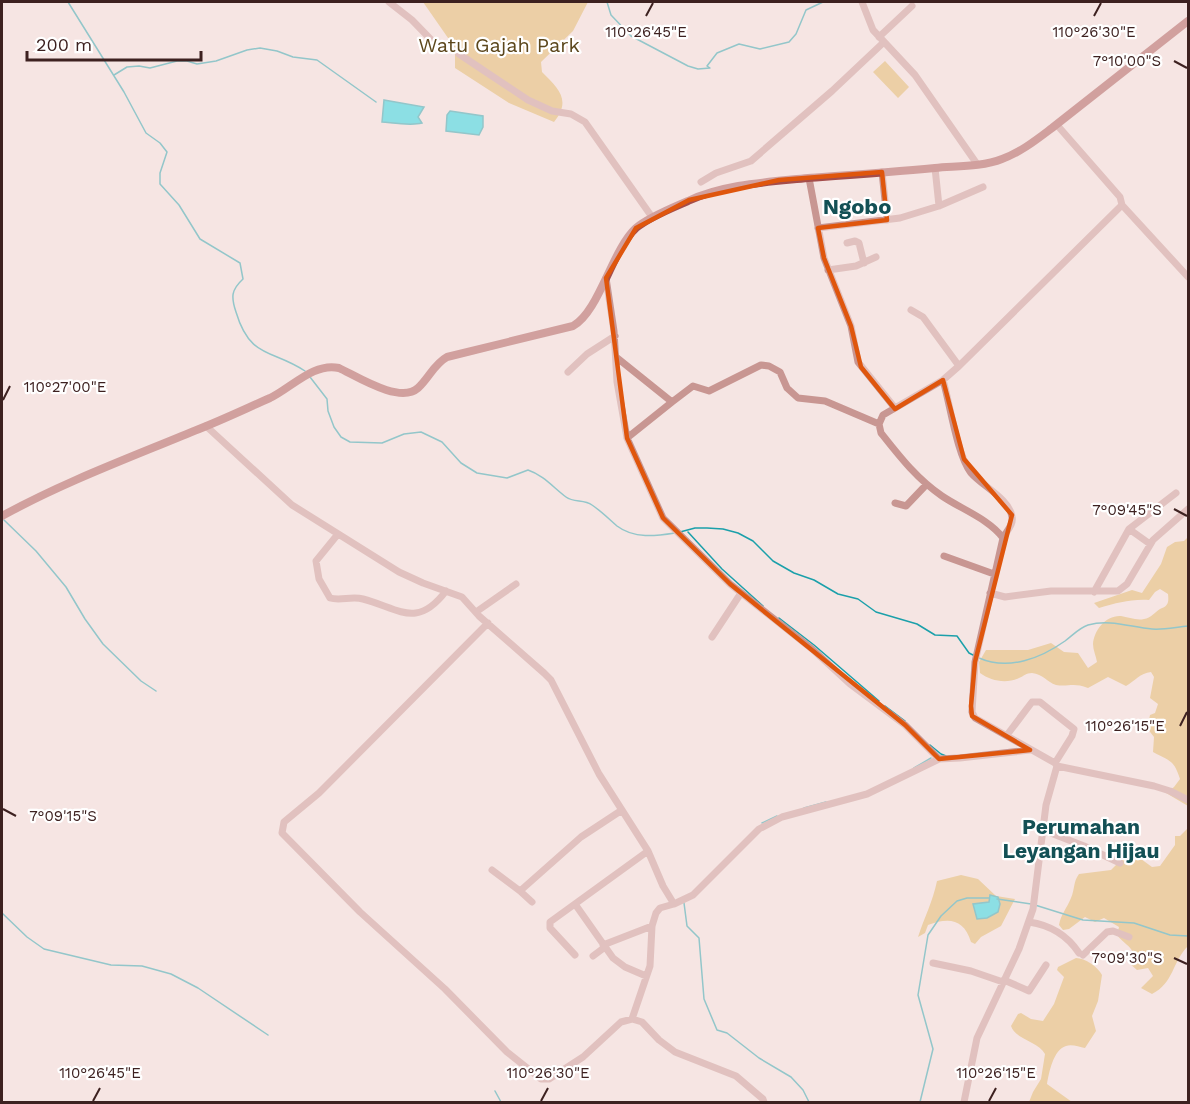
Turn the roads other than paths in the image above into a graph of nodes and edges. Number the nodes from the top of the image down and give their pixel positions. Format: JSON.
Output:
{"nodes":[{"id":1,"x":389,"y":2,"type":"edge"},
{"id":2,"x":862,"y":2,"type":"edge"},
{"id":3,"x":912,"y":6,"type":"dead end"},
{"id":4,"x":1188,"y":21,"type":"edge"},
{"id":5,"x":881,"y":39,"type":"junction"},
{"id":6,"x":441,"y":50,"type":"dead end"},
{"id":7,"x":459,"y":54,"type":"dead end"},
{"id":8,"x":1056,"y":125,"type":"junction"},
{"id":9,"x":977,"y":164,"type":"junction"},
{"id":10,"x":935,"y":168,"type":"junction"},
{"id":11,"x":882,"y":172,"type":"junction"},
{"id":12,"x":809,"y":178,"type":"junction"},
{"id":13,"x":701,"y":182,"type":"dead end"},
{"id":14,"x":983,"y":186,"type":"dead end"},
{"id":15,"x":939,"y":206,"type":"junction"},
{"id":16,"x":1122,"y":206,"type":"junction"},
{"id":17,"x":652,"y":217,"type":"junction"},
{"id":18,"x":887,"y":220,"type":"junction"},
{"id":19,"x":818,"y":228,"type":"junction"},
{"id":20,"x":846,"y":243,"type":"dead end"},
{"id":21,"x":876,"y":257,"type":"dead end"},
{"id":22,"x":864,"y":263,"type":"junction"},
{"id":23,"x":828,"y":270,"type":"junction"},
{"id":24,"x":1188,"y":277,"type":"edge"},
{"id":25,"x":606,"y":278,"type":"junction"},
{"id":26,"x":911,"y":310,"type":"dead end"},
{"id":27,"x":615,"y":336,"type":"junction"},
{"id":28,"x":616,"y":357,"type":"junction"},
{"id":29,"x":960,"y":366,"type":"junction"},
{"id":30,"x":568,"y":372,"type":"dead end"},
{"id":31,"x":943,"y":380,"type":"junction"},
{"id":32,"x":672,"y":402,"type":"junction"},
{"id":33,"x":895,"y":408,"type":"junction"},
{"id":34,"x":879,"y":424,"type":"junction"},
{"id":35,"x":206,"y":426,"type":"junction"},
{"id":36,"x":627,"y":438,"type":"junction"},
{"id":37,"x":926,"y":485,"type":"junction"},
{"id":38,"x":1176,"y":493,"type":"dead end"},
{"id":39,"x":895,"y":503,"type":"dead end"},
{"id":40,"x":1188,"y":509,"type":"edge"},
{"id":41,"x":3,"y":515,"type":"edge"},
{"id":42,"x":1129,"y":529,"type":"junction"},
{"id":43,"x":339,"y":534,"type":"junction"},
{"id":44,"x":1003,"y":538,"type":"junction"},
{"id":45,"x":1150,"y":544,"type":"junction"},
{"id":46,"x":944,"y":556,"type":"dead end"},
{"id":47,"x":994,"y":574,"type":"junction"},
{"id":48,"x":516,"y":584,"type":"dead end"},
{"id":49,"x":446,"y":591,"type":"junction"},
{"id":50,"x":1094,"y":592,"type":"junction"},
{"id":51,"x":741,"y":593,"type":"junction"},
{"id":52,"x":990,"y":593,"type":"junction"},
{"id":53,"x":476,"y":612,"type":"junction"},
{"id":54,"x":488,"y":623,"type":"junction"},
{"id":55,"x":712,"y":637,"type":"dead end"},
{"id":56,"x":1007,"y":735,"type":"junction"},
{"id":57,"x":1030,"y":750,"type":"junction"},
{"id":58,"x":939,"y":759,"type":"junction"},
{"id":59,"x":1056,"y":764,"type":"junction"},
{"id":60,"x":1188,"y":800,"type":"edge"},
{"id":61,"x":622,"y":810,"type":"junction"},
{"id":62,"x":1043,"y":830,"type":"junction"},
{"id":63,"x":648,"y":851,"type":"junction"},
{"id":64,"x":1120,"y":862,"type":"dead end"},
{"id":65,"x":492,"y":870,"type":"dead end"},
{"id":66,"x":520,"y":891,"type":"junction"},
{"id":67,"x":532,"y":902,"type":"dead end"},
{"id":68,"x":575,"y":904,"type":"junction"},
{"id":69,"x":674,"y":904,"type":"junction"},
{"id":70,"x":1029,"y":922,"type":"junction"},
{"id":71,"x":652,"y":926,"type":"junction"},
{"id":72,"x":1129,"y":937,"type":"dead end"},
{"id":73,"x":604,"y":946,"type":"junction"},
{"id":74,"x":575,"y":955,"type":"dead end"},
{"id":75,"x":593,"y":956,"type":"dead end"},
{"id":76,"x":933,"y":963,"type":"dead end"},
{"id":77,"x":1046,"y":965,"type":"dead end"},
{"id":78,"x":646,"y":976,"type":"junction"},
{"id":79,"x":1004,"y":981,"type":"junction"},
{"id":80,"x":632,"y":1019,"type":"junction"},
{"id":81,"x":764,"y":1102,"type":"edge"},
{"id":82,"x":964,"y":1102,"type":"edge"}],
"edges":[{"from":1,"to":6,"type":"street"},
{"from":2,"to":5,"type":"street"},
{"from":3,"to":5,"type":"street"},
{"from":4,"to":8,"type":"main road"},
{"from":5,"to":9,"type":"street"},
{"from":5,"to":13,"type":"street"},
{"from":7,"to":17,"type":"street"},
{"from":8,"to":9,"type":"main road"},
{"from":8,"to":16,"type":"street"},
{"from":9,"to":10,"type":"main road"},
{"from":10,"to":11,"type":"main road"},
{"from":10,"to":15,"type":"street"},
{"from":11,"to":12,"type":"main road"},
{"from":11,"to":18,"type":"street"},
{"from":12,"to":17,"type":"main road"},
{"from":12,"to":19,"type":"street"},
{"from":14,"to":15,"type":"street"},
{"from":15,"to":18,"type":"street"},
{"from":16,"to":24,"type":"street"},
{"from":16,"to":29,"type":"street"},
{"from":17,"to":25,"type":"main road"},
{"from":18,"to":19,"type":"street"},
{"from":19,"to":23,"type":"street"},
{"from":20,"to":22,"type":"street"},
{"from":21,"to":22,"type":"street"},
{"from":22,"to":23,"type":"street"},
{"from":23,"to":33,"type":"street"},
{"from":25,"to":27,"type":"street"},
{"from":25,"to":35,"type":"main road"},
{"from":26,"to":29,"type":"street"},
{"from":27,"to":28,"type":"street"},
{"from":27,"to":30,"type":"street"},
{"from":28,"to":32,"type":"street"},
{"from":28,"to":36,"type":"street"},
{"from":29,"to":31,"type":"street"},
{"from":31,"to":33,"type":"street"},
{"from":31,"to":44,"type":"street"},
{"from":32,"to":34,"type":"street"},
{"from":32,"to":36,"type":"street"},
{"from":33,"to":34,"type":"street"},
{"from":34,"to":37,"type":"street"},
{"from":35,"to":41,"type":"main road"},
{"from":35,"to":43,"type":"street"},
{"from":36,"to":51,"type":"street"},
{"from":37,"to":39,"type":"street"},
{"from":37,"to":44,"type":"street"},
{"from":38,"to":42,"type":"street"},
{"from":40,"to":45,"type":"street"},
{"from":42,"to":45,"type":"street"},
{"from":42,"to":50,"type":"street"},
{"from":43,"to":49,"type":"street"},
{"from":43,"to":49,"type":"street"},
{"from":44,"to":47,"type":"street"},
{"from":45,"to":50,"type":"street"},
{"from":46,"to":47,"type":"street"},
{"from":47,"to":52,"type":"street"},
{"from":48,"to":53,"type":"street"},
{"from":49,"to":53,"type":"street"},
{"from":50,"to":52,"type":"street"},
{"from":51,"to":55,"type":"street"},
{"from":51,"to":58,"type":"street"},
{"from":52,"to":56,"type":"street"},
{"from":53,"to":54,"type":"street"},
{"from":54,"to":61,"type":"street"},
{"from":54,"to":80,"type":"street"},
{"from":56,"to":57,"type":"street"},
{"from":56,"to":59,"type":"street"},
{"from":57,"to":58,"type":"street"},
{"from":57,"to":59,"type":"street"},
{"from":58,"to":69,"type":"street"},
{"from":59,"to":60,"type":"street"},
{"from":59,"to":62,"type":"street"},
{"from":61,"to":63,"type":"street"},
{"from":61,"to":66,"type":"street"},
{"from":62,"to":64,"type":"street"},
{"from":62,"to":70,"type":"street"},
{"from":63,"to":68,"type":"street"},
{"from":63,"to":69,"type":"street"},
{"from":65,"to":66,"type":"street"},
{"from":66,"to":67,"type":"street"},
{"from":68,"to":73,"type":"street"},
{"from":68,"to":74,"type":"street"},
{"from":69,"to":71,"type":"street"},
{"from":70,"to":72,"type":"street"},
{"from":70,"to":79,"type":"street"},
{"from":71,"to":73,"type":"street"},
{"from":71,"to":78,"type":"street"},
{"from":73,"to":75,"type":"street"},
{"from":73,"to":78,"type":"street"},
{"from":76,"to":79,"type":"street"},
{"from":77,"to":79,"type":"street"},
{"from":78,"to":80,"type":"street"},
{"from":79,"to":82,"type":"street"},
{"from":80,"to":81,"type":"street"}]}
